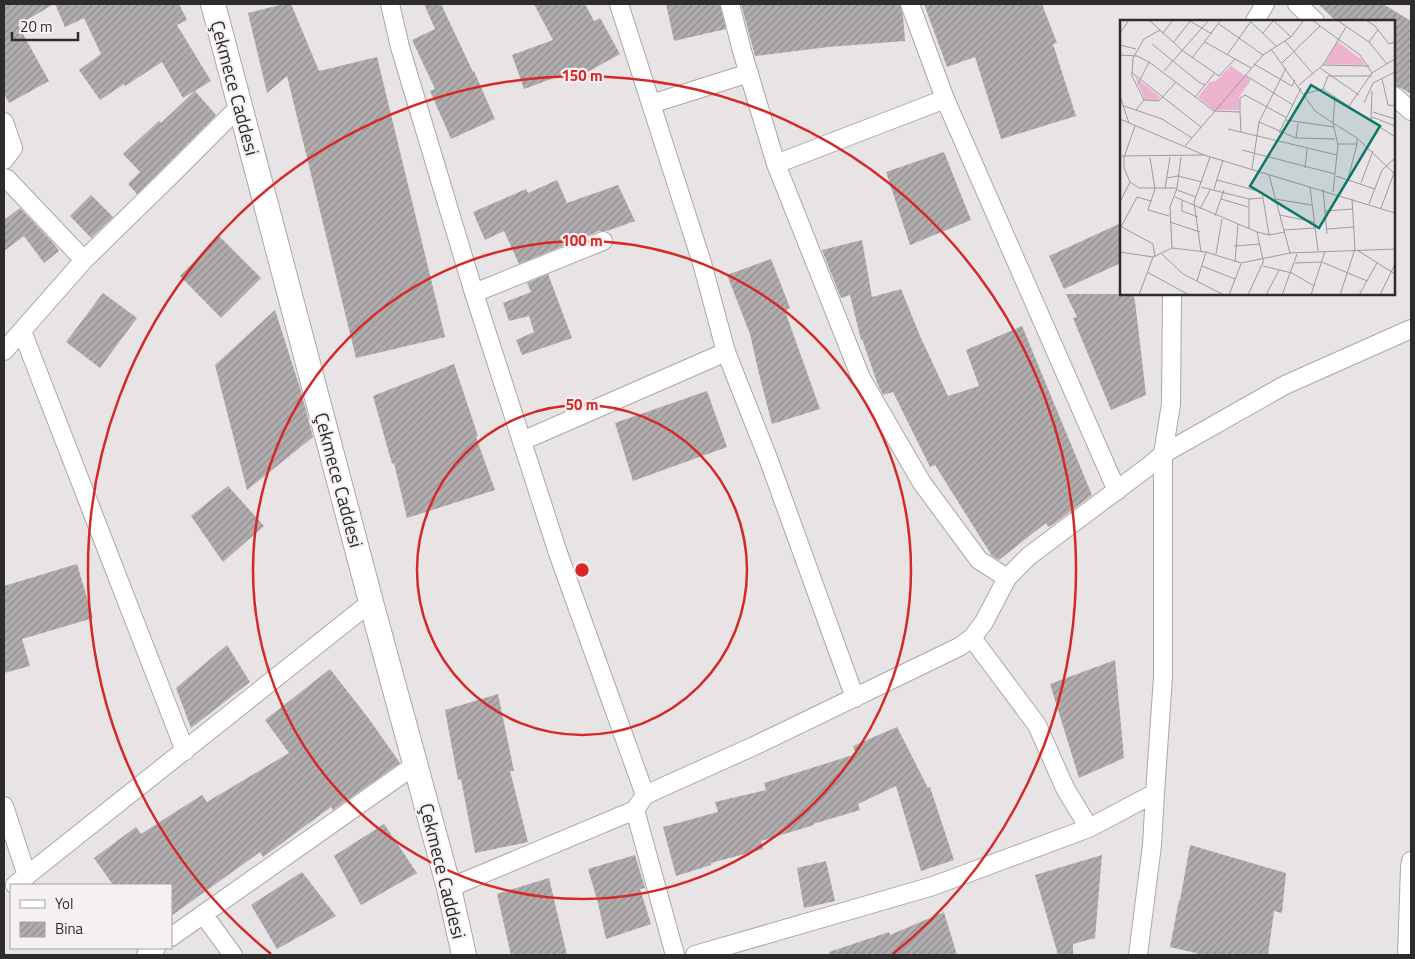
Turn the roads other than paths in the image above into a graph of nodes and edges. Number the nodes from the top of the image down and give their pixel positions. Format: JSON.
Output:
{"nodes":[{"id":1,"x":213,"y":4,"type":"edge"},
{"id":2,"x":390,"y":4,"type":"edge"},
{"id":3,"x":619,"y":4,"type":"edge"},
{"id":4,"x":730,"y":4,"type":"edge"},
{"id":5,"x":910,"y":4,"type":"edge"},
{"id":6,"x":1265,"y":4,"type":"edge"},
{"id":7,"x":1297,"y":4,"type":"edge"},
{"id":8,"x":1256,"y":20,"type":"edge"},
{"id":9,"x":1314,"y":20,"type":"edge"},
{"id":10,"x":749,"y":73,"type":"junction"},
{"id":11,"x":1395,"y":97,"type":"edge"},
{"id":12,"x":945,"y":99,"type":"junction"},
{"id":13,"x":651,"y":104,"type":"junction"},
{"id":14,"x":240,"y":106,"type":"junction"},
{"id":15,"x":1411,"y":111,"type":"edge"},
{"id":16,"x":4,"y":122,"type":"edge"},
{"id":17,"x":4,"y":160,"type":"edge"},
{"id":18,"x":776,"y":164,"type":"junction"},
{"id":19,"x":4,"y":178,"type":"edge"},
{"id":20,"x":603,"y":242,"type":"dead end"},
{"id":21,"x":84,"y":260,"type":"junction"},
{"id":22,"x":474,"y":293,"type":"junction"},
{"id":23,"x":1172,"y":295,"type":"edge"},
{"id":24,"x":1411,"y":329,"type":"edge"},
{"id":25,"x":22,"y":331,"type":"junction"},
{"id":26,"x":4,"y":351,"type":"edge"},
{"id":27,"x":726,"y":352,"type":"junction"},
{"id":28,"x":522,"y":441,"type":"junction"},
{"id":29,"x":1163,"y":454,"type":"junction"},
{"id":30,"x":1116,"y":491,"type":"junction"},
{"id":31,"x":1007,"y":578,"type":"junction"},
{"id":32,"x":371,"y":602,"type":"junction"},
{"id":33,"x":972,"y":638,"type":"junction"},
{"id":34,"x":855,"y":698,"type":"junction"},
{"id":35,"x":185,"y":751,"type":"junction"},
{"id":36,"x":415,"y":764,"type":"junction"},
{"id":37,"x":1155,"y":794,"type":"junction"},
{"id":38,"x":644,"y":795,"type":"junction"},
{"id":39,"x":4,"y":806,"type":"edge"},
{"id":40,"x":635,"y":810,"type":"junction"},
{"id":41,"x":1089,"y":828,"type":"junction"},
{"id":42,"x":1411,"y":861,"type":"edge"},
{"id":43,"x":21,"y":881,"type":"edge"},
{"id":44,"x":449,"y":888,"type":"junction"},
{"id":45,"x":203,"y":914,"type":"junction"},
{"id":46,"x":172,"y":936,"type":"edge"},
{"id":47,"x":233,"y":955,"type":"edge"},
{"id":48,"x":464,"y":955,"type":"edge"},
{"id":49,"x":675,"y":955,"type":"edge"},
{"id":50,"x":695,"y":955,"type":"edge"},
{"id":51,"x":1138,"y":955,"type":"edge"},
{"id":52,"x":1407,"y":955,"type":"edge"}],
"edges":[{"from":1,"to":14,"type":"main road","name":"Çekmece Caddesi"},
{"from":2,"to":22,"type":"street"},
{"from":3,"to":13,"type":"street"},
{"from":4,"to":10,"type":"street"},
{"from":5,"to":12,"type":"street"},
{"from":6,"to":8,"type":"street"},
{"from":7,"to":9,"type":"street"},
{"from":10,"to":13,"type":"street"},
{"from":10,"to":18,"type":"street"},
{"from":11,"to":15,"type":"street"},
{"from":12,"to":18,"type":"street"},
{"from":12,"to":30,"type":"street"},
{"from":13,"to":27,"type":"street"},
{"from":14,"to":21,"type":"street"},
{"from":14,"to":32,"type":"main road","name":"Çekmece Caddesi"},
{"from":16,"to":17,"type":"street"},
{"from":18,"to":31,"type":"street"},
{"from":19,"to":21,"type":"street"},
{"from":20,"to":22,"type":"street"},
{"from":21,"to":25,"type":"street"},
{"from":22,"to":28,"type":"street"},
{"from":23,"to":29,"type":"street"},
{"from":24,"to":29,"type":"street"},
{"from":25,"to":26,"type":"street"},
{"from":25,"to":35,"type":"street"},
{"from":27,"to":28,"type":"street"},
{"from":27,"to":34,"type":"street"},
{"from":28,"to":38,"type":"street"},
{"from":29,"to":30,"type":"street"},
{"from":29,"to":37,"type":"street"},
{"from":30,"to":31,"type":"street"},
{"from":31,"to":33,"type":"street"},
{"from":32,"to":35,"type":"street"},
{"from":32,"to":36,"type":"main road","name":"Çekmece Caddesi"},
{"from":33,"to":34,"type":"street"},
{"from":33,"to":41,"type":"street"},
{"from":34,"to":38,"type":"street"},
{"from":35,"to":43,"type":"street"},
{"from":36,"to":44,"type":"main road","name":"Çekmece Caddesi"},
{"from":36,"to":45,"type":"street"},
{"from":37,"to":41,"type":"street"},
{"from":37,"to":51,"type":"street"},
{"from":38,"to":40,"type":"street"},
{"from":39,"to":43,"type":"street"},
{"from":40,"to":44,"type":"street"},
{"from":40,"to":49,"type":"street"},
{"from":41,"to":50,"type":"street"},
{"from":42,"to":52,"type":"street"},
{"from":44,"to":48,"type":"main road","name":"Çekmece Caddesi"},
{"from":45,"to":46,"type":"street"},
{"from":45,"to":47,"type":"street"}]}
